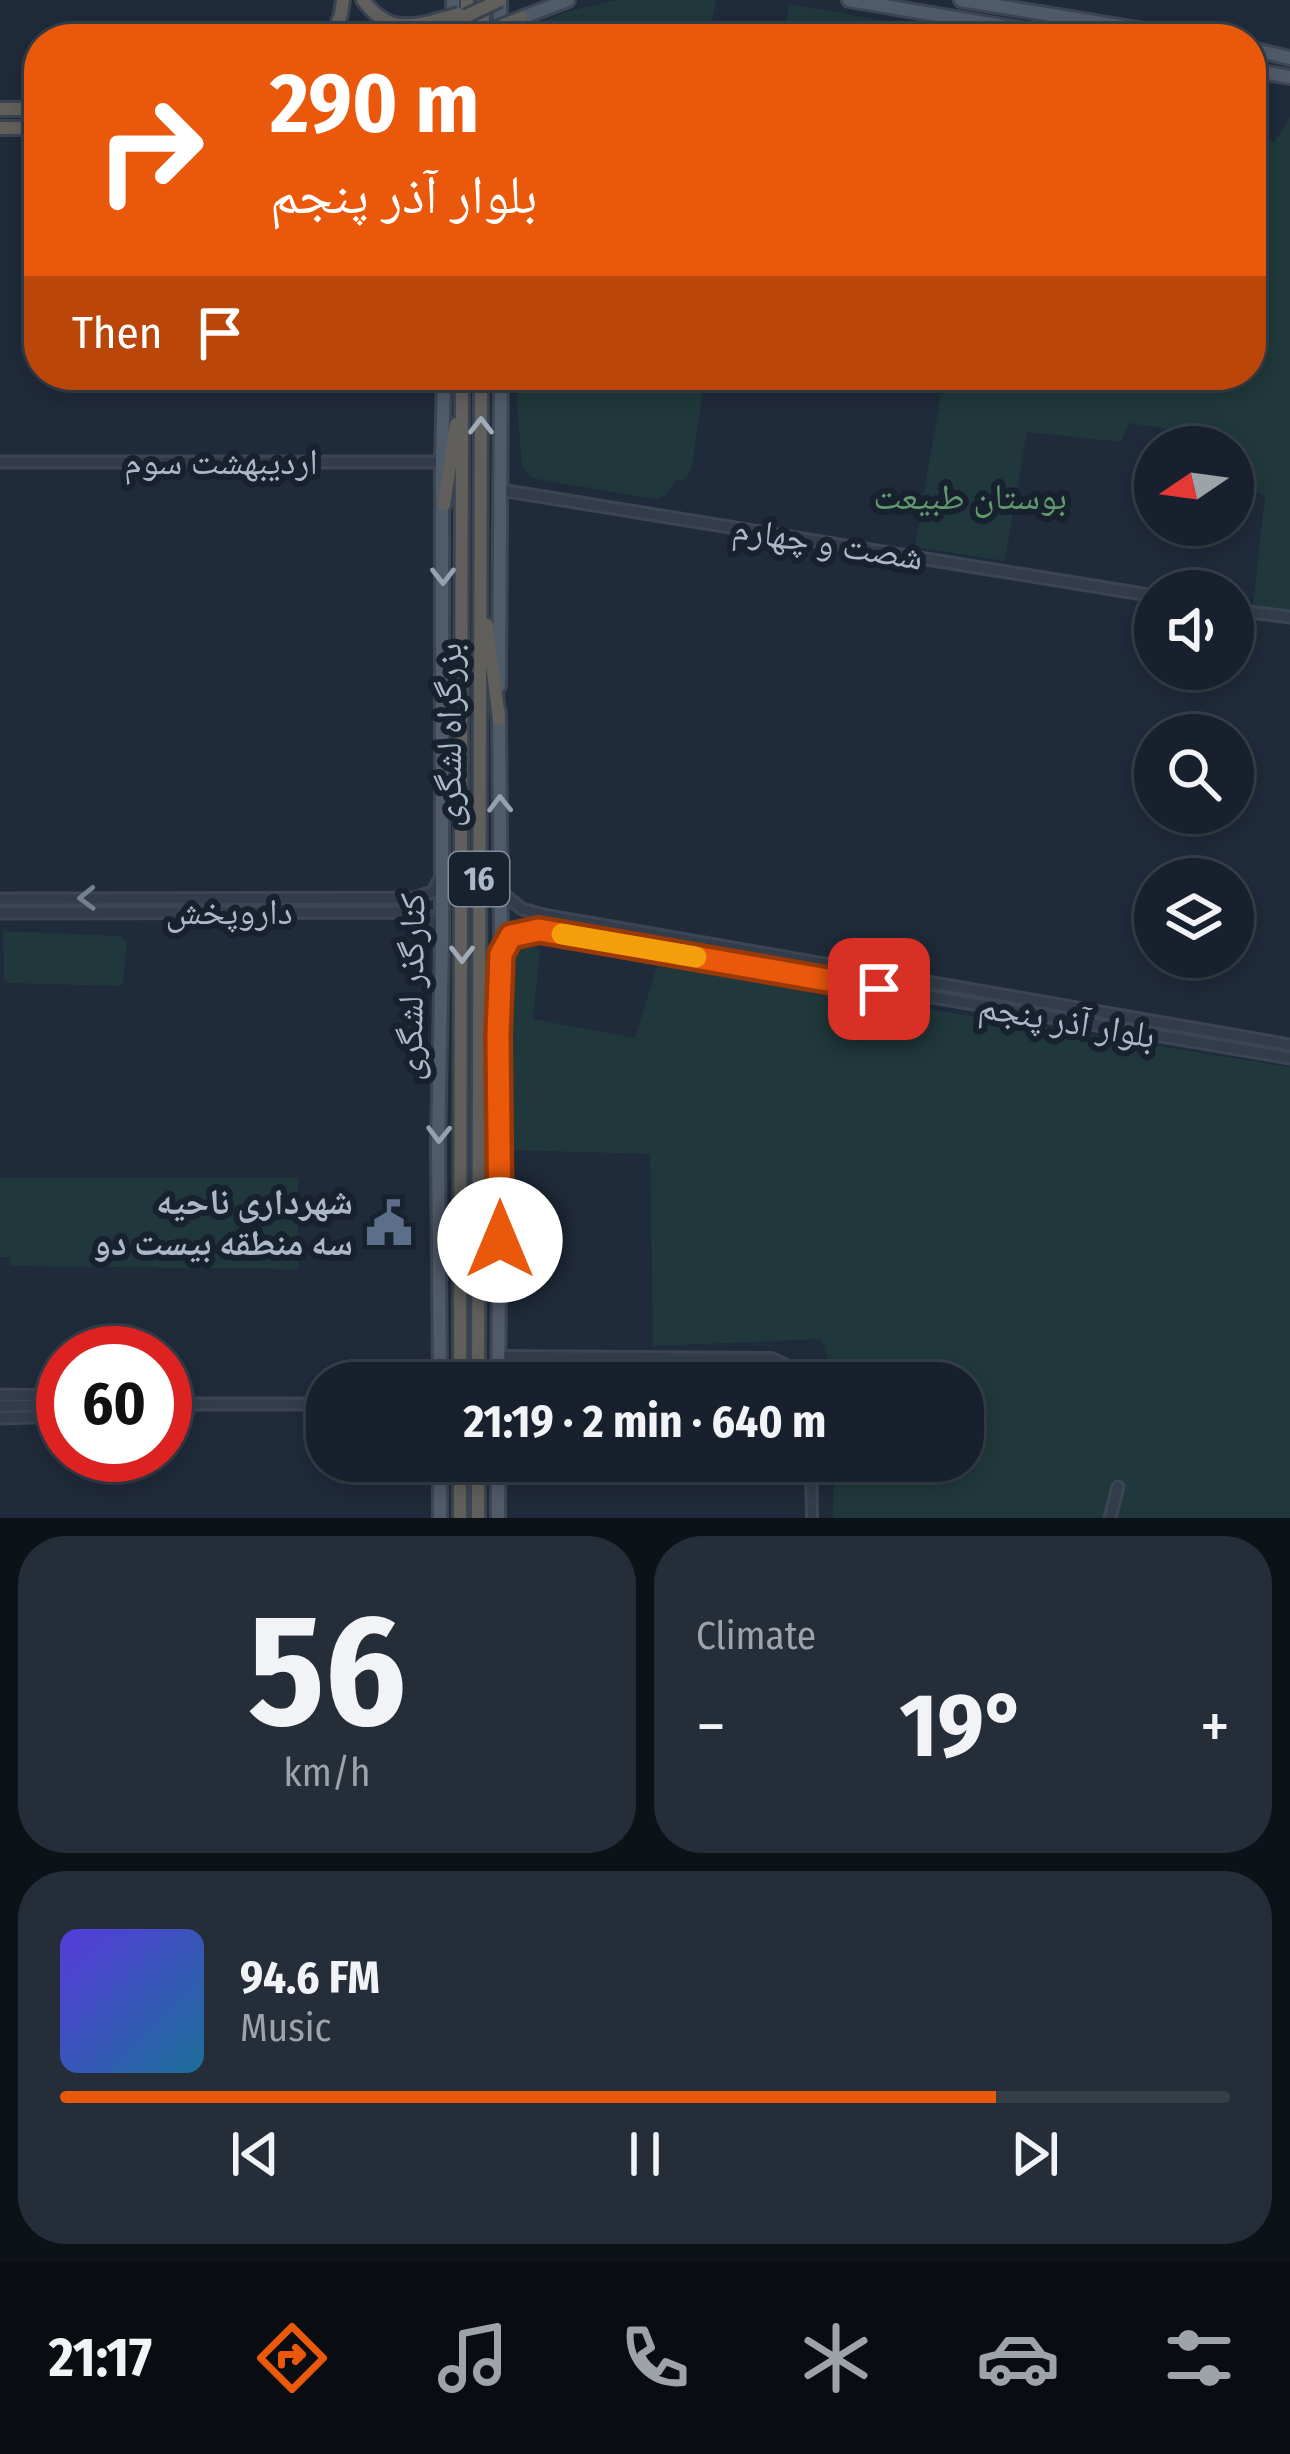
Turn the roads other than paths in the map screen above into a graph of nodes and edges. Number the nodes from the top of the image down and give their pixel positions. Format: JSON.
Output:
{"nodes":[{"id":1,"x":363,"y":0,"type":"edge"},
{"id":2,"x":568,"y":0,"type":"edge"},
{"id":3,"x":849,"y":0,"type":"edge"},
{"id":4,"x":961,"y":0,"type":"edge"},
{"id":5,"x":1005,"y":0,"type":"edge"},
{"id":6,"x":493,"y":1,"type":"edge"},
{"id":7,"x":1018,"y":11,"type":"junction"},
{"id":8,"x":521,"y":18,"type":"joint"},
{"id":9,"x":392,"y":24,"type":"edge"},
{"id":10,"x":422,"y":24,"type":"edge"},
{"id":11,"x":448,"y":24,"type":"edge"},
{"id":12,"x":506,"y":24,"type":"edge"},
{"id":13,"x":991,"y":24,"type":"edge"},
{"id":14,"x":1102,"y":24,"type":"edge"},
{"id":15,"x":444,"y":390,"type":"edge"},
{"id":16,"x":460,"y":390,"type":"edge"},
{"id":17,"x":462,"y":390,"type":"edge"},
{"id":18,"x":481,"y":390,"type":"edge"},
{"id":19,"x":501,"y":390,"type":"edge"},
{"id":20,"x":0,"y":462,"type":"edge"},
{"id":21,"x":442,"y":462,"type":"junction"},
{"id":22,"x":501,"y":490,"type":"junction"},
{"id":23,"x":444,"y":506,"type":"junction"},
{"id":24,"x":480,"y":562,"type":"junction"},
{"id":25,"x":1134,"y":593,"type":"edge"},
{"id":26,"x":1254,"y":612,"type":"edge"},
{"id":27,"x":1290,"y":617,"type":"edge"},
{"id":28,"x":499,"y":719,"type":"junction"},
{"id":29,"x":442,"y":874,"type":"junction"},
{"id":30,"x":501,"y":892,"type":"junction"},
{"id":31,"x":414,"y":898,"type":"junction"},
{"id":32,"x":0,"y":899,"type":"edge"},
{"id":33,"x":412,"y":912,"type":"junction"},
{"id":34,"x":0,"y":913,"type":"edge"},
{"id":35,"x":442,"y":941,"type":"junction"},
{"id":36,"x":501,"y":954,"type":"junction"},
{"id":37,"x":498,"y":1035,"type":"junction"},
{"id":38,"x":1290,"y":1045,"type":"edge"},
{"id":39,"x":1290,"y":1058,"type":"edge"},
{"id":40,"x":478,"y":1218,"type":"junction"},
{"id":41,"x":498,"y":1356,"type":"junction"},
{"id":42,"x":440,"y":1362,"type":"edge"},
{"id":43,"x":460,"y":1362,"type":"edge"},
{"id":44,"x":478,"y":1362,"type":"edge"},
{"id":45,"x":498,"y":1362,"type":"edge"},
{"id":46,"x":780,"y":1362,"type":"edge"},
{"id":47,"x":0,"y":1395,"type":"edge"},
{"id":48,"x":36,"y":1396,"type":"edge"},
{"id":49,"x":192,"y":1404,"type":"edge"},
{"id":50,"x":306,"y":1404,"type":"edge"},
{"id":51,"x":0,"y":1406,"type":"edge"},
{"id":52,"x":36,"y":1406,"type":"edge"},
{"id":53,"x":36,"y":1417,"type":"edge"},
{"id":54,"x":0,"y":1418,"type":"edge"},
{"id":55,"x":440,"y":1482,"type":"edge"},
{"id":56,"x":460,"y":1482,"type":"edge"},
{"id":57,"x":478,"y":1482,"type":"edge"},
{"id":58,"x":498,"y":1482,"type":"edge"},
{"id":59,"x":811,"y":1482,"type":"edge"},
{"id":60,"x":1118,"y":1487,"type":"dead end"},
{"id":61,"x":440,"y":1518,"type":"edge"},
{"id":62,"x":460,"y":1518,"type":"edge"},
{"id":63,"x":478,"y":1518,"type":"edge"},
{"id":64,"x":498,"y":1518,"type":"edge"},
{"id":65,"x":812,"y":1518,"type":"edge"},
{"id":66,"x":1109,"y":1518,"type":"edge"}],
"edges":[{"from":1,"to":9,"type":"highway","bridge":true},
{"from":2,"to":8,"type":"main road"},
{"from":3,"to":13,"type":"main road"},
{"from":4,"to":7,"type":"main road"},
{"from":5,"to":7,"type":"street"},
{"from":6,"to":10,"type":"highway","bridge":true},
{"from":6,"to":11,"type":"highway","bridge":true},
{"from":7,"to":14,"type":"main road"},
{"from":8,"to":12,"type":"highway","bridge":true},
{"from":15,"to":21,"type":"main road","name":"کنارگذر لشگری"},
{"from":16,"to":23,"type":"highway"},
{"from":17,"to":43,"type":"highway","name":"بزرگراه لشگری","number":"16","one_way":true},
{"from":24,"to":18,"type":"highway","name":"بزرگراه لشگری","number":"16","one_way":true},
{"from":19,"to":22,"type":"main road"},
{"from":20,"to":21,"type":"street","name":"اردیبهشت سوم"},
{"from":21,"to":23,"type":"main road","name":"کنارگذر لشگری"},
{"from":22,"to":25,"type":"street","name":"شصت و چهارم"},
{"from":22,"to":28,"type":"main road"},
{"from":23,"to":29,"type":"main road","name":"کنارگذر لشگری","one_way":true},
{"from":24,"to":28,"type":"highway"},
{"from":24,"to":40,"type":"highway","name":"بزرگراه لشگری","number":"16"},
{"from":26,"to":27,"type":"street"},
{"from":30,"to":28,"type":"main road","one_way":true},
{"from":29,"to":31,"type":"street"},
{"from":29,"to":35,"type":"main road","name":"کنارگذر لشگری"},
{"from":30,"to":36,"type":"main road"},
{"from":30,"to":38,"type":"street","name":"بلوار آذر پنجم"},
{"from":31,"to":32,"type":"street","name":"داروپخش","one_way":true},
{"from":31,"to":33,"type":"street"},
{"from":33,"to":34,"type":"street","name":"داروپخش"},
{"from":33,"to":35,"type":"street"},
{"from":35,"to":42,"type":"main road","name":"کنارگذر لشگری","one_way":true},
{"from":36,"to":37,"type":"main road"},
{"from":36,"to":39,"type":"street","name":"بلوار آذر پنجم"},
{"from":37,"to":40,"type":"highway"},
{"from":37,"to":41,"type":"main road"},
{"from":40,"to":44,"type":"highway","name":"بزرگراه لشگری","number":"16"},
{"from":41,"to":45,"type":"main road"},
{"from":41,"to":46,"type":"street"},
{"from":47,"to":48,"type":"street"},
{"from":49,"to":50,"type":"street"},
{"from":51,"to":52,"type":"street"},
{"from":53,"to":54,"type":"street"},
{"from":55,"to":61,"type":"main road"},
{"from":56,"to":62,"type":"highway"},
{"from":57,"to":63,"type":"highway"},
{"from":58,"to":64,"type":"main road"},
{"from":59,"to":65,"type":"street"},
{"from":60,"to":66,"type":"street"}]}
